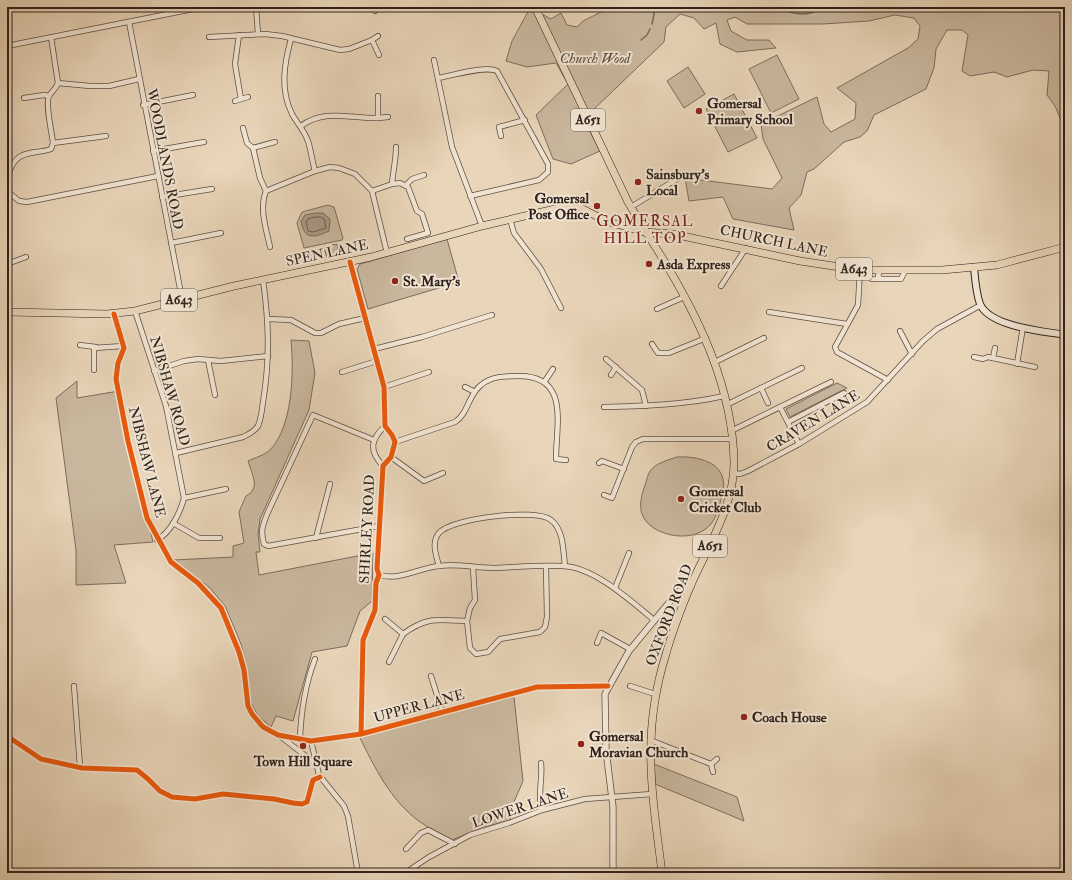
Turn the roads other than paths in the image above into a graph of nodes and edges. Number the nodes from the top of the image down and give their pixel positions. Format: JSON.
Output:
{"nodes":[{"id":1,"x":203,"y":7,"type":"edge"},
{"id":2,"x":256,"y":7,"type":"edge"},
{"id":3,"x":535,"y":7,"type":"edge"},
{"id":4,"x":129,"y":22,"type":"junction"},
{"id":5,"x":258,"y":34,"type":"junction"},
{"id":6,"x":238,"y":35,"type":"junction"},
{"id":7,"x":378,"y":36,"type":"dead end"},
{"id":8,"x":51,"y":37,"type":"junction"},
{"id":9,"x":209,"y":37,"type":"dead end"},
{"id":10,"x":291,"y":39,"type":"junction"},
{"id":11,"x":372,"y":40,"type":"junction"},
{"id":12,"x":7,"y":46,"type":"edge"},
{"id":13,"x":379,"y":55,"type":"dead end"},
{"id":14,"x":434,"y":60,"type":"dead end"},
{"id":15,"x":438,"y":78,"type":"junction"},
{"id":16,"x":139,"y":79,"type":"junction"},
{"id":17,"x":58,"y":83,"type":"junction"},
{"id":18,"x":193,"y":95,"type":"dead end"},
{"id":19,"x":49,"y":96,"type":"junction"},
{"id":20,"x":378,"y":96,"type":"dead end"},
{"id":21,"x":248,"y":97,"type":"dead end"},
{"id":22,"x":24,"y":98,"type":"dead end"},
{"id":23,"x":241,"y":99,"type":"junction"},
{"id":24,"x":235,"y":101,"type":"dead end"},
{"id":25,"x":144,"y":105,"type":"junction"},
{"id":26,"x":388,"y":117,"type":"dead end"},
{"id":27,"x":378,"y":118,"type":"junction"},
{"id":28,"x":525,"y":120,"type":"junction"},
{"id":29,"x":301,"y":126,"type":"junction"},
{"id":30,"x":243,"y":128,"type":"dead end"},
{"id":31,"x":106,"y":136,"type":"dead end"},
{"id":32,"x":501,"y":136,"type":"dead end"},
{"id":33,"x":204,"y":142,"type":"dead end"},
{"id":34,"x":275,"y":142,"type":"dead end"},
{"id":35,"x":53,"y":143,"type":"junction"},
{"id":36,"x":396,"y":147,"type":"dead end"},
{"id":37,"x":253,"y":148,"type":"junction"},
{"id":38,"x":153,"y":151,"type":"junction"},
{"id":39,"x":315,"y":171,"type":"junction"},
{"id":40,"x":424,"y":175,"type":"dead end"},
{"id":41,"x":7,"y":176,"type":"edge"},
{"id":42,"x":158,"y":176,"type":"junction"},
{"id":43,"x":677,"y":179,"type":"dead end"},
{"id":44,"x":392,"y":184,"type":"junction"},
{"id":45,"x":406,"y":186,"type":"junction"},
{"id":46,"x":212,"y":189,"type":"dead end"},
{"id":47,"x":7,"y":191,"type":"edge"},
{"id":48,"x":266,"y":191,"type":"junction"},
{"id":49,"x":372,"y":191,"type":"junction"},
{"id":50,"x":470,"y":196,"type":"junction"},
{"id":51,"x":162,"y":197,"type":"junction"},
{"id":52,"x":631,"y":206,"type":"junction"},
{"id":53,"x":510,"y":219,"type":"junction"},
{"id":54,"x":482,"y":226,"type":"junction"},
{"id":55,"x":644,"y":232,"type":"junction"},
{"id":56,"x":220,"y":233,"type":"dead end"},
{"id":57,"x":407,"y":239,"type":"dead end"},
{"id":58,"x":171,"y":244,"type":"junction"},
{"id":59,"x":270,"y":247,"type":"dead end"},
{"id":60,"x":1065,"y":247,"type":"edge"},
{"id":61,"x":746,"y":248,"type":"junction"},
{"id":62,"x":388,"y":253,"type":"junction"},
{"id":63,"x":26,"y":257,"type":"dead end"},
{"id":64,"x":350,"y":262,"type":"junction"},
{"id":65,"x":7,"y":264,"type":"edge"},
{"id":66,"x":974,"y":267,"type":"junction"},
{"id":67,"x":860,"y":270,"type":"junction"},
{"id":68,"x":880,"y":270,"type":"junction"},
{"id":69,"x":905,"y":271,"type":"junction"},
{"id":70,"x":872,"y":279,"type":"dead end"},
{"id":71,"x":880,"y":279,"type":"junction"},
{"id":72,"x":263,"y":280,"type":"junction"},
{"id":73,"x":721,"y":286,"type":"dead end"},
{"id":74,"x":684,"y":297,"type":"junction"},
{"id":75,"x":182,"y":299,"type":"junction"},
{"id":76,"x":981,"y":305,"type":"junction"},
{"id":77,"x":561,"y":308,"type":"dead end"},
{"id":78,"x":657,"y":308,"type":"dead end"},
{"id":79,"x":135,"y":311,"type":"junction"},
{"id":80,"x":7,"y":312,"type":"edge"},
{"id":81,"x":769,"y":312,"type":"dead end"},
{"id":82,"x":114,"y":314,"type":"junction"},
{"id":83,"x":492,"y":315,"type":"dead end"},
{"id":84,"x":365,"y":318,"type":"junction"},
{"id":85,"x":269,"y":319,"type":"junction"},
{"id":86,"x":847,"y":324,"type":"junction"},
{"id":87,"x":1023,"y":326,"type":"junction"},
{"id":88,"x":900,"y":331,"type":"dead end"},
{"id":89,"x":1065,"y":335,"type":"edge"},
{"id":90,"x":706,"y":338,"type":"junction"},
{"id":91,"x":764,"y":338,"type":"dead end"},
{"id":92,"x":652,"y":344,"type":"dead end"},
{"id":93,"x":80,"y":345,"type":"dead end"},
{"id":94,"x":123,"y":346,"type":"junction"},
{"id":95,"x":96,"y":347,"type":"junction"},
{"id":96,"x":995,"y":348,"type":"dead end"},
{"id":97,"x":374,"y":349,"type":"junction"},
{"id":98,"x":912,"y":354,"type":"junction"},
{"id":99,"x":268,"y":356,"type":"junction"},
{"id":100,"x":974,"y":357,"type":"dead end"},
{"id":101,"x":993,"y":358,"type":"junction"},
{"id":102,"x":606,"y":359,"type":"dead end"},
{"id":103,"x":208,"y":360,"type":"junction"},
{"id":104,"x":377,"y":361,"type":"junction"},
{"id":105,"x":715,"y":362,"type":"junction"},
{"id":106,"x":1018,"y":364,"type":"junction"},
{"id":107,"x":1035,"y":367,"type":"dead end"},
{"id":108,"x":554,"y":368,"type":"dead end"},
{"id":109,"x":616,"y":368,"type":"junction"},
{"id":110,"x":94,"y":370,"type":"dead end"},
{"id":111,"x":154,"y":371,"type":"junction"},
{"id":112,"x":799,"y":371,"type":"dead end"},
{"id":113,"x":342,"y":372,"type":"dead end"},
{"id":114,"x":429,"y":372,"type":"dead end"},
{"id":115,"x":611,"y":375,"type":"dead end"},
{"id":116,"x":888,"y":380,"type":"junction"},
{"id":117,"x":545,"y":381,"type":"junction"},
{"id":118,"x":831,"y":382,"type":"dead end"},
{"id":119,"x":384,"y":387,"type":"junction"},
{"id":120,"x":465,"y":387,"type":"dead end"},
{"id":121,"x":761,"y":388,"type":"junction"},
{"id":122,"x":473,"y":391,"type":"junction"},
{"id":123,"x":844,"y":392,"type":"dead end"},
{"id":124,"x":215,"y":395,"type":"dead end"},
{"id":125,"x":724,"y":396,"type":"junction"},
{"id":126,"x":768,"y":403,"type":"dead end"},
{"id":127,"x":726,"y":405,"type":"junction"},
{"id":128,"x":646,"y":406,"type":"junction"},
{"id":129,"x":604,"y":407,"type":"dead end"},
{"id":130,"x":780,"y":407,"type":"junction"},
{"id":131,"x":788,"y":422,"type":"junction"},
{"id":132,"x":385,"y":426,"type":"junction"},
{"id":133,"x":731,"y":431,"type":"junction"},
{"id":134,"x":731,"y":439,"type":"junction"},
{"id":135,"x":374,"y":440,"type":"junction"},
{"id":136,"x":395,"y":442,"type":"junction"},
{"id":137,"x":799,"y":444,"type":"junction"},
{"id":138,"x":176,"y":453,"type":"junction"},
{"id":139,"x":392,"y":457,"type":"junction"},
{"id":140,"x":566,"y":460,"type":"dead end"},
{"id":141,"x":601,"y":460,"type":"dead end"},
{"id":142,"x":383,"y":466,"type":"junction"},
{"id":143,"x":624,"y":469,"type":"junction"},
{"id":144,"x":443,"y":473,"type":"dead end"},
{"id":145,"x":733,"y":473,"type":"junction"},
{"id":146,"x":330,"y":484,"type":"dead end"},
{"id":147,"x":226,"y":490,"type":"dead end"},
{"id":148,"x":604,"y":495,"type":"dead end"},
{"id":149,"x":184,"y":498,"type":"junction"},
{"id":150,"x":173,"y":523,"type":"junction"},
{"id":151,"x":380,"y":526,"type":"junction"},
{"id":152,"x":220,"y":538,"type":"dead end"},
{"id":153,"x":316,"y":538,"type":"junction"},
{"id":154,"x":157,"y":540,"type":"junction"},
{"id":155,"x":629,"y":553,"type":"dead end"},
{"id":156,"x":439,"y":566,"type":"junction"},
{"id":157,"x":565,"y":566,"type":"junction"},
{"id":158,"x":546,"y":567,"type":"junction"},
{"id":159,"x":473,"y":568,"type":"junction"},
{"id":160,"x":379,"y":575,"type":"junction"},
{"id":161,"x":690,"y":587,"type":"junction"},
{"id":162,"x":615,"y":588,"type":"junction"},
{"id":163,"x":385,"y":619,"type":"dead end"},
{"id":164,"x":467,"y":620,"type":"junction"},
{"id":165,"x":654,"y":620,"type":"junction"},
{"id":166,"x":403,"y":634,"type":"junction"},
{"id":167,"x":597,"y":643,"type":"dead end"},
{"id":168,"x":630,"y":649,"type":"junction"},
{"id":169,"x":315,"y":659,"type":"dead end"},
{"id":170,"x":389,"y":662,"type":"dead end"},
{"id":171,"x":431,"y":676,"type":"dead end"},
{"id":172,"x":74,"y":686,"type":"dead end"},
{"id":173,"x":608,"y":686,"type":"junction"},
{"id":174,"x":630,"y":686,"type":"dead end"},
{"id":175,"x":655,"y":694,"type":"junction"},
{"id":176,"x":248,"y":706,"type":"joint"},
{"id":177,"x":442,"y":711,"type":"junction"},
{"id":178,"x":278,"y":734,"type":"junction"},
{"id":179,"x":361,"y":734,"type":"junction"},
{"id":180,"x":7,"y":736,"type":"edge"},
{"id":181,"x":300,"y":739,"type":"junction"},
{"id":182,"x":650,"y":740,"type":"junction"},
{"id":183,"x":311,"y":741,"type":"junction"},
{"id":184,"x":718,"y":759,"type":"dead end"},
{"id":185,"x":541,"y":763,"type":"dead end"},
{"id":186,"x":316,"y":764,"type":"junction"},
{"id":187,"x":711,"y":764,"type":"junction"},
{"id":188,"x":80,"y":767,"type":"junction"},
{"id":189,"x":713,"y":772,"type":"dead end"},
{"id":190,"x":320,"y":777,"type":"junction"},
{"id":191,"x":652,"y":794,"type":"junction"},
{"id":192,"x":612,"y":798,"type":"junction"},
{"id":193,"x":542,"y":810,"type":"junction"},
{"id":194,"x":455,"y":844,"type":"junction"},
{"id":195,"x":406,"y":849,"type":"dead end"},
{"id":196,"x":358,"y":873,"type":"edge"},
{"id":197,"x":405,"y":873,"type":"edge"},
{"id":198,"x":613,"y":873,"type":"edge"},
{"id":199,"x":662,"y":873,"type":"edge"}],
"edges":[{"from":1,"to":4,"type":"street"},
{"from":2,"to":5,"type":"street"},
{"from":3,"to":52,"type":"main road","name":"OXFORD ROAD","number":"A651"},
{"from":4,"to":8,"type":"street"},
{"from":4,"to":16,"type":"street","name":"WOODLANDS ROAD"},
{"from":5,"to":6,"type":"street"},
{"from":5,"to":10,"type":"street"},
{"from":6,"to":9,"type":"street"},
{"from":6,"to":23,"type":"street"},
{"from":7,"to":11,"type":"street"},
{"from":8,"to":12,"type":"street"},
{"from":8,"to":17,"type":"street"},
{"from":10,"to":11,"type":"street"},
{"from":10,"to":29,"type":"street"},
{"from":11,"to":13,"type":"street"},
{"from":14,"to":15,"type":"street"},
{"from":15,"to":28,"type":"street"},
{"from":15,"to":50,"type":"street"},
{"from":16,"to":17,"type":"street"},
{"from":16,"to":25,"type":"street","name":"WOODLANDS ROAD"},
{"from":17,"to":19,"type":"street"},
{"from":18,"to":25,"type":"street"},
{"from":19,"to":22,"type":"street"},
{"from":19,"to":35,"type":"street"},
{"from":20,"to":27,"type":"street"},
{"from":21,"to":23,"type":"street"},
{"from":23,"to":24,"type":"street"},
{"from":25,"to":38,"type":"street","name":"WOODLANDS ROAD"},
{"from":26,"to":27,"type":"street"},
{"from":27,"to":29,"type":"street"},
{"from":28,"to":32,"type":"street"},
{"from":28,"to":50,"type":"street"},
{"from":29,"to":39,"type":"street"},
{"from":30,"to":37,"type":"street"},
{"from":31,"to":35,"type":"street"},
{"from":33,"to":38,"type":"street"},
{"from":34,"to":37,"type":"street"},
{"from":35,"to":41,"type":"street"},
{"from":36,"to":44,"type":"street"},
{"from":37,"to":48,"type":"street"},
{"from":38,"to":42,"type":"street","name":"WOODLANDS ROAD"},
{"from":39,"to":48,"type":"street"},
{"from":39,"to":49,"type":"street"},
{"from":40,"to":45,"type":"street"},
{"from":42,"to":47,"type":"street"},
{"from":42,"to":51,"type":"street","name":"WOODLANDS ROAD"},
{"from":43,"to":52,"type":"street"},
{"from":44,"to":45,"type":"street"},
{"from":44,"to":49,"type":"street"},
{"from":45,"to":57,"type":"street"},
{"from":46,"to":51,"type":"street"},
{"from":48,"to":59,"type":"street"},
{"from":49,"to":62,"type":"street"},
{"from":50,"to":54,"type":"street"},
{"from":51,"to":58,"type":"street","name":"WOODLANDS ROAD"},
{"from":52,"to":55,"type":"main road","name":"OXFORD ROAD","number":"A651"},
{"from":53,"to":54,"type":"main road","name":"SPEN LANE","number":"A643"},
{"from":53,"to":55,"type":"main road","name":"SPEN LANE","number":"A643"},
{"from":53,"to":77,"type":"street"},
{"from":54,"to":62,"type":"main road","name":"SPEN LANE","number":"A643"},
{"from":55,"to":61,"type":"main road","name":"CHURCH LANE","number":"A643"},
{"from":55,"to":74,"type":"main road","name":"OXFORD ROAD","number":"A651"},
{"from":56,"to":58,"type":"street"},
{"from":58,"to":75,"type":"street","name":"WOODLANDS ROAD"},
{"from":60,"to":66,"type":"main road","name":"CHURCH LANE","number":"A643"},
{"from":61,"to":67,"type":"main road","name":"CHURCH LANE","number":"A643"},
{"from":61,"to":73,"type":"street"},
{"from":62,"to":64,"type":"main road","name":"SPEN LANE","number":"A643"},
{"from":63,"to":65,"type":"street"},
{"from":64,"to":72,"type":"main road","name":"SPEN LANE","number":"A643"},
{"from":64,"to":84,"type":"street"},
{"from":66,"to":69,"type":"main road","name":"CHURCH LANE","number":"A643"},
{"from":66,"to":76,"type":"main road"},
{"from":67,"to":68,"type":"main road","name":"CHURCH LANE","number":"A643"},
{"from":67,"to":86,"type":"street"},
{"from":68,"to":69,"type":"main road","name":"CHURCH LANE","number":"A643"},
{"from":68,"to":71,"type":"street"},
{"from":69,"to":71,"type":"street"},
{"from":70,"to":71,"type":"street"},
{"from":72,"to":75,"type":"main road","name":"SPEN LANE","number":"A643"},
{"from":72,"to":85,"type":"street"},
{"from":74,"to":78,"type":"street"},
{"from":74,"to":90,"type":"main road","name":"OXFORD ROAD","number":"A651"},
{"from":75,"to":79,"type":"main road","name":"SPEN LANE","number":"A643"},
{"from":76,"to":87,"type":"main road"},
{"from":76,"to":98,"type":"street","name":"CRAVEN LANE"},
{"from":79,"to":82,"type":"main road","name":"SPEN LANE","number":"A643"},
{"from":79,"to":111,"type":"street","name":"NIBSHAW ROAD"},
{"from":80,"to":82,"type":"main road","name":"SPEN LANE","number":"A643"},
{"from":81,"to":86,"type":"street"},
{"from":82,"to":94,"type":"street"},
{"from":83,"to":97,"type":"street"},
{"from":84,"to":85,"type":"street"},
{"from":84,"to":97,"type":"street"},
{"from":85,"to":99,"type":"street"},
{"from":86,"to":116,"type":"street"},
{"from":87,"to":89,"type":"main road"},
{"from":87,"to":106,"type":"street"},
{"from":88,"to":98,"type":"street"},
{"from":90,"to":92,"type":"street"},
{"from":90,"to":105,"type":"main road","name":"OXFORD ROAD","number":"A651"},
{"from":91,"to":105,"type":"street"},
{"from":93,"to":95,"type":"street"},
{"from":94,"to":95,"type":"street"},
{"from":94,"to":154,"type":"street","name":"NIBSHAW LANE"},
{"from":95,"to":110,"type":"street"},
{"from":96,"to":101,"type":"street"},
{"from":97,"to":104,"type":"street"},
{"from":98,"to":116,"type":"street","name":"CRAVEN LANE"},
{"from":99,"to":103,"type":"street"},
{"from":99,"to":138,"type":"street"},
{"from":100,"to":101,"type":"street"},
{"from":101,"to":106,"type":"street"},
{"from":102,"to":109,"type":"street"},
{"from":103,"to":111,"type":"street"},
{"from":103,"to":124,"type":"street"},
{"from":104,"to":113,"type":"street"},
{"from":104,"to":119,"type":"street"},
{"from":105,"to":125,"type":"main road","name":"OXFORD ROAD","number":"A651"},
{"from":106,"to":107,"type":"street"},
{"from":108,"to":117,"type":"street"},
{"from":109,"to":115,"type":"street"},
{"from":109,"to":128,"type":"street"},
{"from":111,"to":138,"type":"street","name":"NIBSHAW ROAD"},
{"from":112,"to":121,"type":"street"},
{"from":114,"to":119,"type":"street"},
{"from":116,"to":137,"type":"street","name":"CRAVEN LANE"},
{"from":117,"to":122,"type":"street"},
{"from":117,"to":140,"type":"street"},
{"from":118,"to":130,"type":"street"},
{"from":119,"to":132,"type":"street"},
{"from":120,"to":122,"type":"street"},
{"from":121,"to":126,"type":"street"},
{"from":121,"to":127,"type":"street"},
{"from":122,"to":136,"type":"street"},
{"from":123,"to":131,"type":"street"},
{"from":125,"to":127,"type":"main road","name":"OXFORD ROAD","number":"A651"},
{"from":125,"to":128,"type":"street"},
{"from":127,"to":133,"type":"main road","name":"OXFORD ROAD","number":"A651"},
{"from":128,"to":129,"type":"street"},
{"from":130,"to":131,"type":"street"},
{"from":130,"to":133,"type":"street"},
{"from":131,"to":137,"type":"street"},
{"from":132,"to":135,"type":"street"},
{"from":132,"to":136,"type":"street"},
{"from":133,"to":134,"type":"main road","name":"OXFORD ROAD","number":"A651"},
{"from":134,"to":143,"type":"street"},
{"from":134,"to":145,"type":"main road","name":"OXFORD ROAD","number":"A651"},
{"from":135,"to":142,"type":"street","name":"SHIRLEY ROAD"},
{"from":135,"to":153,"type":"street"},
{"from":136,"to":139,"type":"street"},
{"from":137,"to":145,"type":"street","name":"CRAVEN LANE"},
{"from":138,"to":149,"type":"street","name":"NIBSHAW ROAD"},
{"from":139,"to":142,"type":"street","name":"SHIRLEY ROAD"},
{"from":139,"to":144,"type":"street"},
{"from":141,"to":143,"type":"street"},
{"from":142,"to":151,"type":"street","name":"SHIRLEY ROAD"},
{"from":143,"to":148,"type":"street"},
{"from":145,"to":161,"type":"main road","name":"OXFORD ROAD","number":"A651"},
{"from":146,"to":153,"type":"street"},
{"from":147,"to":149,"type":"street"},
{"from":149,"to":150,"type":"street"},
{"from":150,"to":152,"type":"street"},
{"from":150,"to":154,"type":"street"},
{"from":151,"to":153,"type":"street"},
{"from":151,"to":160,"type":"street","name":"SHIRLEY ROAD"},
{"from":154,"to":176,"type":"street","name":"NIBSHAW LANE"},
{"from":155,"to":162,"type":"street"},
{"from":156,"to":157,"type":"street"},
{"from":156,"to":159,"type":"street"},
{"from":156,"to":160,"type":"street"},
{"from":157,"to":158,"type":"street"},
{"from":157,"to":162,"type":"street"},
{"from":158,"to":159,"type":"street"},
{"from":158,"to":164,"type":"street"},
{"from":159,"to":164,"type":"street"},
{"from":160,"to":179,"type":"street","name":"SHIRLEY ROAD"},
{"from":161,"to":165,"type":"street"},
{"from":161,"to":175,"type":"main road","name":"OXFORD ROAD","number":"A651"},
{"from":162,"to":165,"type":"street"},
{"from":163,"to":166,"type":"street"},
{"from":164,"to":166,"type":"street"},
{"from":165,"to":168,"type":"street"},
{"from":166,"to":170,"type":"street"},
{"from":167,"to":168,"type":"street"},
{"from":168,"to":173,"type":"street"},
{"from":169,"to":181,"type":"street"},
{"from":171,"to":177,"type":"street"},
{"from":172,"to":188,"type":"street"},
{"from":173,"to":177,"type":"street","name":"UPPER LANE"},
{"from":173,"to":192,"type":"street"},
{"from":174,"to":175,"type":"street"},
{"from":175,"to":182,"type":"main road","name":"OXFORD ROAD","number":"A651"},
{"from":176,"to":178,"type":"street","name":"UPPER LANE"},
{"from":177,"to":179,"type":"street","name":"UPPER LANE"},
{"from":178,"to":181,"type":"street","name":"UPPER LANE"},
{"from":178,"to":186,"type":"street","name":"UPPER LANE"},
{"from":179,"to":183,"type":"street","name":"UPPER LANE"},
{"from":180,"to":188,"type":"street"},
{"from":181,"to":183,"type":"street","name":"UPPER LANE"},
{"from":182,"to":187,"type":"street"},
{"from":182,"to":191,"type":"main road","name":"OXFORD ROAD","number":"A651"},
{"from":183,"to":186,"type":"street"},
{"from":184,"to":187,"type":"street"},
{"from":185,"to":193,"type":"street"},
{"from":186,"to":190,"type":"street"},
{"from":187,"to":189,"type":"street"},
{"from":188,"to":190,"type":"street"},
{"from":190,"to":196,"type":"street"},
{"from":191,"to":192,"type":"street","name":"LOWER LANE"},
{"from":191,"to":199,"type":"main road","name":"OXFORD ROAD","number":"A651"},
{"from":192,"to":193,"type":"street","name":"LOWER LANE"},
{"from":192,"to":198,"type":"street"},
{"from":193,"to":194,"type":"street","name":"LOWER LANE"},
{"from":194,"to":195,"type":"street"},
{"from":194,"to":197,"type":"street","name":"LOWER LANE"}]}
